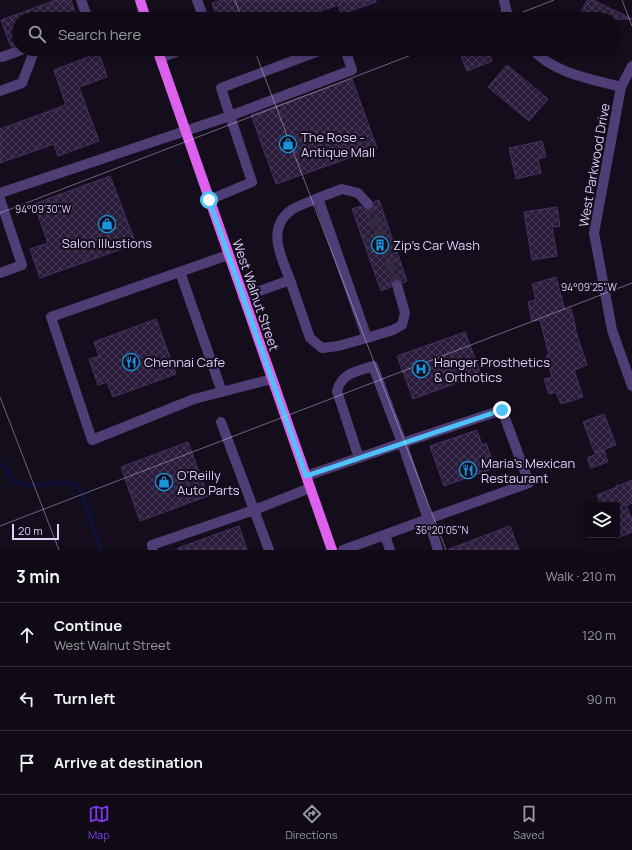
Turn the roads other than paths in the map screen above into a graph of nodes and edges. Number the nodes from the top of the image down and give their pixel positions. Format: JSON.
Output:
{"nodes":[{"id":1,"x":81,"y":0,"type":"edge"},
{"id":2,"x":140,"y":0,"type":"edge"},
{"id":3,"x":197,"y":0,"type":"edge"},
{"id":4,"x":504,"y":0,"type":"edge"},
{"id":5,"x":85,"y":12,"type":"edge"},
{"id":6,"x":144,"y":12,"type":"edge"},
{"id":7,"x":201,"y":12,"type":"edge"},
{"id":8,"x":507,"y":12,"type":"edge"},
{"id":9,"x":12,"y":53,"type":"edge"},
{"id":10,"x":1,"y":56,"type":"edge"},
{"id":11,"x":32,"y":56,"type":"edge"},
{"id":12,"x":159,"y":56,"type":"edge"},
{"id":13,"x":305,"y":56,"type":"edge"},
{"id":14,"x":347,"y":56,"type":"edge"},
{"id":15,"x":538,"y":56,"type":"edge"},
{"id":16,"x":632,"y":66,"type":"edge"},
{"id":17,"x":621,"y":87,"type":"junction"},
{"id":18,"x":0,"y":91,"type":"edge"},
{"id":19,"x":230,"y":116,"type":"junction"},
{"id":20,"x":185,"y":131,"type":"junction"},
{"id":21,"x":0,"y":193,"type":"edge"},
{"id":22,"x":318,"y":198,"type":"junction"},
{"id":23,"x":0,"y":199,"type":"edge"},
{"id":24,"x":209,"y":200,"type":"junction"},
{"id":25,"x":368,"y":204,"type":"tunnel mouth"},
{"id":26,"x":228,"y":255,"type":"junction"},
{"id":27,"x":180,"y":272,"type":"junction"},
{"id":28,"x":0,"y":273,"type":"edge"},
{"id":29,"x":290,"y":280,"type":"junction"},
{"id":30,"x":397,"y":285,"type":"tunnel mouth"},
{"id":31,"x":243,"y":298,"type":"junction"},
{"id":32,"x":367,"y":338,"type":"junction"},
{"id":33,"x":272,"y":379,"type":"junction"},
{"id":34,"x":632,"y":386,"type":"edge"},
{"id":35,"x":222,"y":392,"type":"junction"},
{"id":36,"x":221,"y":422,"type":"dead end"},
{"id":37,"x":402,"y":443,"type":"junction"},
{"id":38,"x":359,"y":458,"type":"junction"},
{"id":39,"x":306,"y":476,"type":"junction"},
{"id":40,"x":310,"y":488,"type":"junction"},
{"id":41,"x":254,"y":510,"type":"junction"},
{"id":42,"x":428,"y":519,"type":"junction"},
{"id":43,"x":385,"y":535,"type":"junction"},
{"id":44,"x":153,"y":550,"type":"edge"},
{"id":45,"x":269,"y":550,"type":"edge"},
{"id":46,"x":332,"y":550,"type":"edge"},
{"id":47,"x":343,"y":550,"type":"edge"},
{"id":48,"x":390,"y":550,"type":"edge"},
{"id":49,"x":438,"y":550,"type":"edge"}],
"edges":[{"from":1,"to":5,"type":"street"},
{"from":2,"to":6,"type":"main road"},
{"from":3,"to":7,"type":"street"},
{"from":4,"to":8,"type":"street"},
{"from":9,"to":10,"type":"street"},
{"from":11,"to":18,"type":"street"},
{"from":12,"to":20,"type":"main road","name":"West Walnut Street"},
{"from":13,"to":19,"type":"street"},
{"from":14,"to":19,"type":"street"},
{"from":15,"to":17,"type":"street"},
{"from":16,"to":17,"type":"street","name":"West Parkwood Drive"},
{"from":17,"to":34,"type":"street","name":"West Parkwood Drive"},
{"from":19,"to":20,"type":"street"},
{"from":19,"to":24,"type":"street"},
{"from":20,"to":21,"type":"street"},
{"from":20,"to":24,"type":"main road","name":"West Walnut Street"},
{"from":22,"to":25,"type":"street"},
{"from":22,"to":29,"type":"street"},
{"from":22,"to":32,"type":"street"},
{"from":23,"to":28,"type":"street"},
{"from":24,"to":26,"type":"main road","name":"West Walnut Street"},
{"from":26,"to":27,"type":"street"},
{"from":26,"to":31,"type":"main road","name":"West Walnut Street"},
{"from":27,"to":35,"type":"street"},
{"from":27,"to":35,"type":"street"},
{"from":29,"to":31,"type":"street"},
{"from":29,"to":32,"type":"street"},
{"from":30,"to":32,"type":"street"},
{"from":31,"to":33,"type":"main road","name":"West Walnut Street"},
{"from":33,"to":35,"type":"street"},
{"from":33,"to":39,"type":"main road","name":"West Walnut Street"},
{"from":36,"to":41,"type":"street"},
{"from":37,"to":38,"type":"street"},
{"from":37,"to":38,"type":"street"},
{"from":37,"to":42,"type":"street"},
{"from":37,"to":42,"type":"street"},
{"from":38,"to":39,"type":"street"},
{"from":39,"to":40,"type":"main road","name":"West Walnut Street"},
{"from":40,"to":41,"type":"street"},
{"from":40,"to":46,"type":"main road","name":"West Walnut Street"},
{"from":41,"to":44,"type":"street"},
{"from":41,"to":45,"type":"street"},
{"from":42,"to":43,"type":"street"},
{"from":42,"to":49,"type":"street"},
{"from":43,"to":47,"type":"street"},
{"from":43,"to":48,"type":"street"}]}
